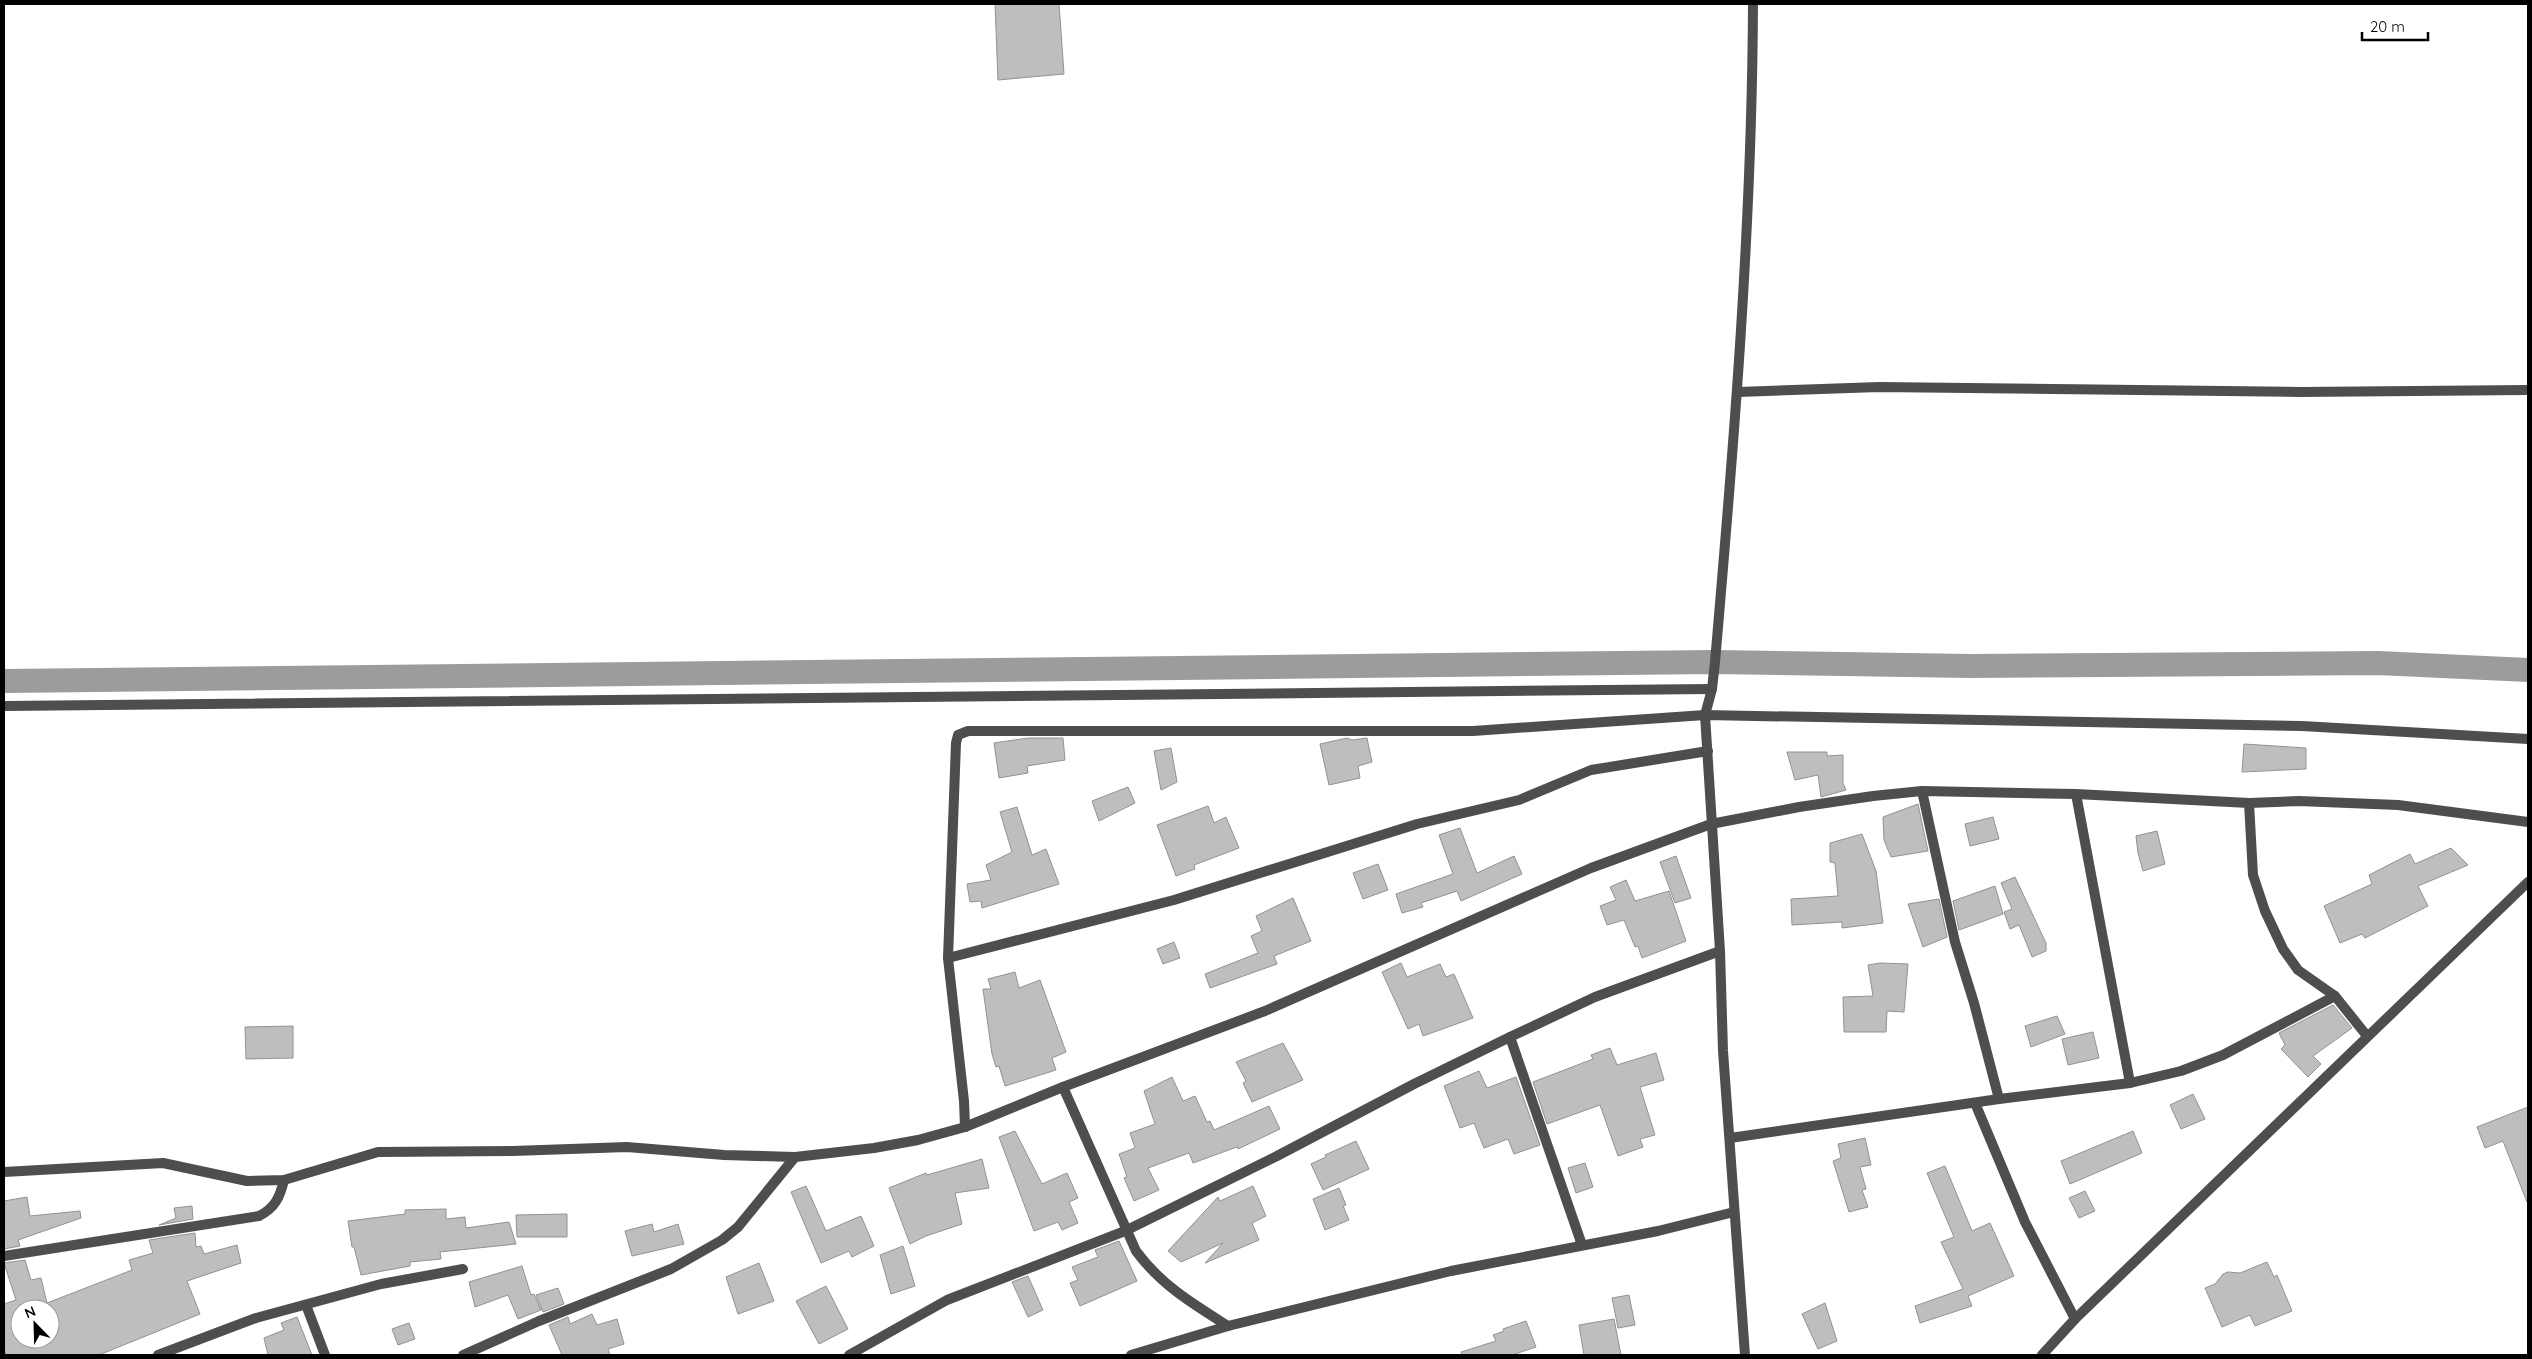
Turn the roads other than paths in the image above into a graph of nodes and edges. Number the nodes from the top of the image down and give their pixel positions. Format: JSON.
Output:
{"nodes":[{"id":1,"x":1753,"y":4,"type":"edge"},
{"id":2,"x":2528,"y":390,"type":"edge"},
{"id":3,"x":1738,"y":392,"type":"junction"},
{"id":4,"x":1712,"y":689,"type":"junction"},
{"id":5,"x":4,"y":706,"type":"edge"},
{"id":6,"x":1705,"y":715,"type":"junction"},
{"id":7,"x":2528,"y":740,"type":"edge"},
{"id":8,"x":1708,"y":751,"type":"junction"},
{"id":9,"x":1922,"y":791,"type":"junction"},
{"id":10,"x":2076,"y":794,"type":"junction"},
{"id":11,"x":2248,"y":802,"type":"junction"},
{"id":12,"x":2528,"y":822,"type":"edge"},
{"id":13,"x":1711,"y":824,"type":"junction"},
{"id":14,"x":2528,"y":882,"type":"edge"},
{"id":15,"x":1720,"y":951,"type":"junction"},
{"id":16,"x":948,"y":958,"type":"junction"},
{"id":17,"x":2335,"y":996,"type":"junction"},
{"id":18,"x":2367,"y":1036,"type":"junction"},
{"id":19,"x":1510,"y":1037,"type":"junction"},
{"id":20,"x":2130,"y":1083,"type":"junction"},
{"id":21,"x":1063,"y":1087,"type":"junction"},
{"id":22,"x":1999,"y":1098,"type":"junction"},
{"id":23,"x":1975,"y":1103,"type":"junction"},
{"id":24,"x":965,"y":1127,"type":"junction"},
{"id":25,"x":1730,"y":1138,"type":"junction"},
{"id":26,"x":795,"y":1157,"type":"junction"},
{"id":27,"x":4,"y":1172,"type":"edge"},
{"id":28,"x":284,"y":1180,"type":"junction"},
{"id":29,"x":1734,"y":1212,"type":"junction"},
{"id":30,"x":1125,"y":1231,"type":"junction"},
{"id":31,"x":1582,"y":1245,"type":"junction"},
{"id":32,"x":4,"y":1256,"type":"edge"},
{"id":33,"x":463,"y":1269,"type":"dead end"},
{"id":34,"x":306,"y":1305,"type":"junction"},
{"id":35,"x":2075,"y":1319,"type":"junction"},
{"id":36,"x":1228,"y":1326,"type":"junction"},
{"id":37,"x":158,"y":1355,"type":"edge"},
{"id":38,"x":326,"y":1355,"type":"edge"},
{"id":39,"x":463,"y":1355,"type":"edge"},
{"id":40,"x":849,"y":1355,"type":"edge"},
{"id":41,"x":1131,"y":1355,"type":"edge"},
{"id":42,"x":1745,"y":1355,"type":"edge"},
{"id":43,"x":2042,"y":1355,"type":"edge"}],
"edges":[{"from":1,"to":3,"type":"street"},
{"from":2,"to":3,"type":"street"},
{"from":3,"to":4,"type":"street"},
{"from":4,"to":5,"type":"street"},
{"from":4,"to":6,"type":"street"},
{"from":6,"to":7,"type":"street"},
{"from":6,"to":8,"type":"street"},
{"from":6,"to":16,"type":"street"},
{"from":8,"to":13,"type":"street"},
{"from":8,"to":16,"type":"street"},
{"from":9,"to":10,"type":"street"},
{"from":9,"to":13,"type":"street"},
{"from":9,"to":22,"type":"street"},
{"from":10,"to":11,"type":"street"},
{"from":10,"to":20,"type":"street"},
{"from":11,"to":12,"type":"street"},
{"from":11,"to":17,"type":"street"},
{"from":13,"to":15,"type":"street"},
{"from":13,"to":21,"type":"street"},
{"from":14,"to":18,"type":"street"},
{"from":15,"to":19,"type":"street"},
{"from":15,"to":25,"type":"street"},
{"from":16,"to":24,"type":"street"},
{"from":17,"to":18,"type":"street"},
{"from":17,"to":20,"type":"street"},
{"from":18,"to":35,"type":"street"},
{"from":19,"to":30,"type":"street"},
{"from":19,"to":31,"type":"street"},
{"from":20,"to":22,"type":"street"},
{"from":21,"to":24,"type":"street"},
{"from":21,"to":30,"type":"street"},
{"from":22,"to":23,"type":"street"},
{"from":23,"to":25,"type":"street"},
{"from":23,"to":35,"type":"street"},
{"from":24,"to":26,"type":"street"},
{"from":25,"to":29,"type":"street"},
{"from":26,"to":28,"type":"street"},
{"from":26,"to":39,"type":"street"},
{"from":27,"to":28,"type":"street"},
{"from":28,"to":32,"type":"street"},
{"from":29,"to":31,"type":"street"},
{"from":29,"to":42,"type":"street"},
{"from":30,"to":36,"type":"street"},
{"from":30,"to":40,"type":"street"},
{"from":31,"to":36,"type":"street"},
{"from":33,"to":34,"type":"street"},
{"from":34,"to":37,"type":"street"},
{"from":34,"to":38,"type":"street"},
{"from":35,"to":43,"type":"street"},
{"from":36,"to":41,"type":"street"}]}
